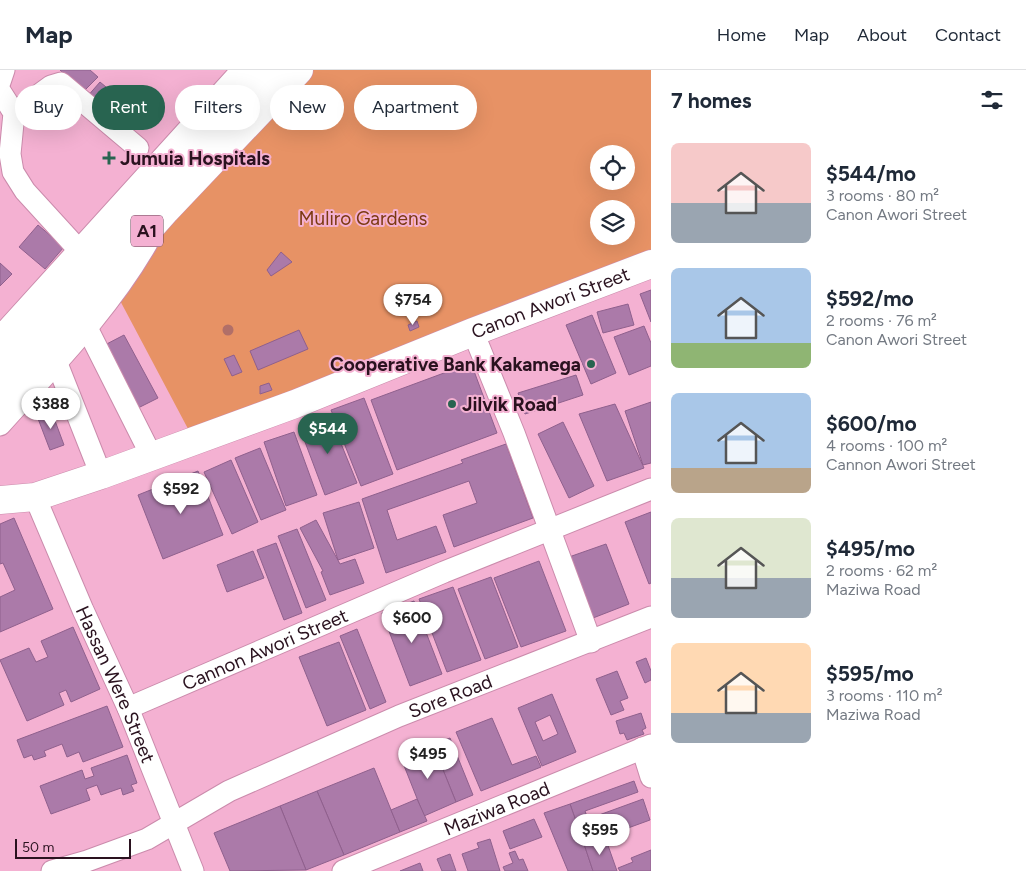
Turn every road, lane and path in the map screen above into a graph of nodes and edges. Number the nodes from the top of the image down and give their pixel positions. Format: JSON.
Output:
{"nodes":[{"id":1,"x":4,"y":70,"type":"edge"},
{"id":2,"x":242,"y":70,"type":"edge"},
{"id":3,"x":266,"y":70,"type":"edge"},
{"id":4,"x":299,"y":70,"type":"edge"},
{"id":5,"x":0,"y":82,"type":"edge"},
{"id":6,"x":0,"y":91,"type":"edge"},
{"id":7,"x":14,"y":113,"type":"junction"},
{"id":8,"x":138,"y":148,"type":"dead end"},
{"id":9,"x":166,"y":210,"type":"junction"},
{"id":10,"x":78,"y":249,"type":"junction"},
{"id":11,"x":651,"y":264,"type":"edge"},
{"id":12,"x":87,"y":328,"type":"junction"},
{"id":13,"x":473,"y":332,"type":"junction"},
{"id":14,"x":0,"y":337,"type":"edge"},
{"id":15,"x":56,"y":361,"type":"junction"},
{"id":16,"x":0,"y":367,"type":"edge"},
{"id":17,"x":0,"y":397,"type":"edge"},
{"id":18,"x":0,"y":425,"type":"edge"},
{"id":19,"x":152,"y":457,"type":"junction"},
{"id":20,"x":101,"y":475,"type":"junction"},
{"id":21,"x":651,"y":489,"type":"edge"},
{"id":22,"x":35,"y":497,"type":"junction"},
{"id":23,"x":0,"y":500,"type":"edge"},
{"id":24,"x":548,"y":530,"type":"junction"},
{"id":25,"x":651,"y":617,"type":"edge"},
{"id":26,"x":591,"y":642,"type":"junction"},
{"id":27,"x":128,"y":708,"type":"junction"},
{"id":28,"x":646,"y":746,"type":"edge"},
{"id":29,"x":651,"y":777,"type":"edge"},
{"id":30,"x":173,"y":822,"type":"junction"},
{"id":31,"x":52,"y":871,"type":"edge"},
{"id":32,"x":193,"y":871,"type":"edge"},
{"id":33,"x":343,"y":871,"type":"edge"}],
"edges":[{"from":1,"to":5,"type":"street"},
{"from":2,"to":10,"type":"street"},
{"from":3,"to":16,"type":"main road","number":"A1"},
{"from":4,"to":9,"type":"main road","number":"A1"},
{"from":6,"to":7,"type":"street"},
{"from":7,"to":8,"type":"street"},
{"from":7,"to":10,"type":"street"},
{"from":9,"to":12,"type":"street"},
{"from":9,"to":17,"type":"main road","number":"A1"},
{"from":10,"to":14,"type":"street"},
{"from":11,"to":13,"type":"main road","name":"Canon Awori Street"},
{"from":12,"to":15,"type":"street"},
{"from":12,"to":19,"type":"street"},
{"from":13,"to":19,"type":"main road","name":"Canon Awori Street"},
{"from":13,"to":24,"type":"street"},
{"from":15,"to":18,"type":"street"},
{"from":15,"to":20,"type":"street"},
{"from":19,"to":20,"type":"main road","name":"Canon Awori Street"},
{"from":20,"to":22,"type":"main road","name":"Canon Awori Street"},
{"from":21,"to":24,"type":"street","name":"Cannon Awori Street"},
{"from":22,"to":23,"type":"main road","name":"Canon Awori Street"},
{"from":22,"to":27,"type":"street","name":"Hassan Were Street"},
{"from":24,"to":26,"type":"street"},
{"from":24,"to":27,"type":"street","name":"Cannon Awori Street"},
{"from":25,"to":26,"type":"street","name":"Sore Road"},
{"from":26,"to":30,"type":"street","name":"Sore Road"},
{"from":27,"to":30,"type":"street","name":"Hassan Were Street"},
{"from":28,"to":29,"type":"street"},
{"from":28,"to":33,"type":"street","name":"Maziwa Road"},
{"from":30,"to":31,"type":"street","name":"Sore Road"},
{"from":30,"to":32,"type":"street","name":"Hassan Were Street"}]}
